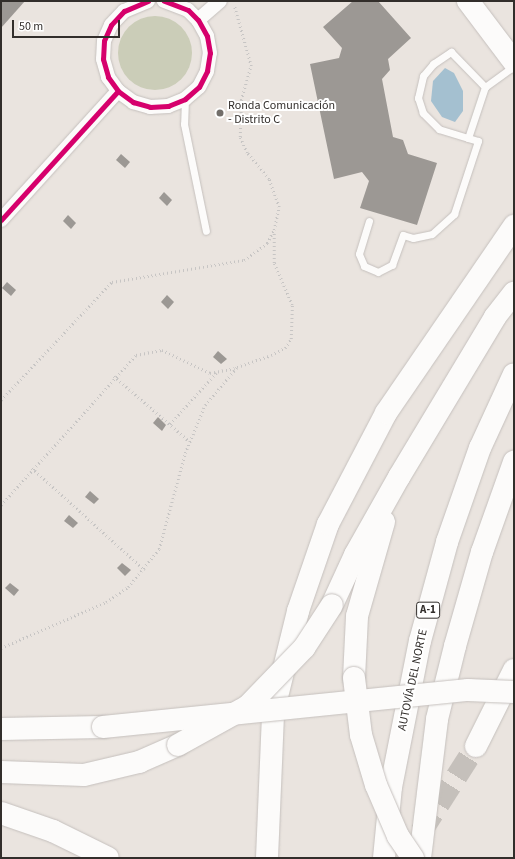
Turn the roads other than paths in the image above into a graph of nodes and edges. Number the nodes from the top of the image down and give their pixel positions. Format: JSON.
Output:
{"nodes":[{"id":1,"x":148,"y":1,"type":"edge"},
{"id":2,"x":164,"y":1,"type":"edge"},
{"id":3,"x":220,"y":1,"type":"edge"},
{"id":4,"x":469,"y":1,"type":"edge"},
{"id":5,"x":123,"y":6,"type":"edge"},
{"id":6,"x":198,"y":20,"type":"junction"},
{"id":7,"x":514,"y":43,"type":"edge"},
{"id":8,"x":514,"y":62,"type":"edge"},
{"id":9,"x":514,"y":66,"type":"edge"},
{"id":10,"x":485,"y":87,"type":"junction"},
{"id":11,"x":118,"y":91,"type":"junction"},
{"id":12,"x":185,"y":99,"type":"junction"},
{"id":13,"x":468,"y":138,"type":"junction"},
{"id":14,"x":1,"y":220,"type":"edge"},
{"id":15,"x":369,"y":221,"type":"dead end"},
{"id":16,"x":514,"y":226,"type":"edge"},
{"id":17,"x":206,"y":231,"type":"dead end"},
{"id":18,"x":514,"y":239,"type":"edge"},
{"id":19,"x":514,"y":293,"type":"edge"},
{"id":20,"x":469,"y":294,"type":"junction"},
{"id":21,"x":514,"y":374,"type":"edge"},
{"id":22,"x":514,"y":462,"type":"edge"},
{"id":23,"x":399,"y":477,"type":"junction"},
{"id":24,"x":514,"y":670,"type":"edge"},
{"id":25,"x":514,"y":692,"type":"edge"},
{"id":26,"x":1,"y":729,"type":"edge"},
{"id":27,"x":476,"y":746,"type":"tunnel mouth"},
{"id":28,"x":1,"y":772,"type":"edge"},
{"id":29,"x":1,"y":813,"type":"edge"},
{"id":30,"x":108,"y":858,"type":"edge"},
{"id":31,"x":268,"y":858,"type":"edge"},
{"id":32,"x":384,"y":858,"type":"edge"},
{"id":33,"x":413,"y":858,"type":"edge"},
{"id":34,"x":420,"y":858,"type":"edge"}],
"edges":[{"from":1,"to":5,"type":"street"},
{"from":2,"to":6,"type":"street"},
{"from":3,"to":6,"type":"street"},
{"from":4,"to":7,"type":"highway"},
{"from":4,"to":8,"type":"highway"},
{"from":5,"to":11,"type":"street"},
{"from":6,"to":12,"type":"street"},
{"from":9,"to":10,"type":"lane"},
{"from":10,"to":13,"type":"lane"},
{"from":10,"to":13,"type":"lane"},
{"from":11,"to":12,"type":"street"},
{"from":11,"to":14,"type":"street"},
{"from":12,"to":17,"type":"lane"},
{"from":13,"to":15,"type":"lane"},
{"from":16,"to":20,"type":"highway"},
{"from":18,"to":20,"type":"highway"},
{"from":19,"to":23,"type":"highway"},
{"from":20,"to":31,"type":"highway"},
{"from":21,"to":32,"type":"highway","name":"AUTOVÍA DEL NORTE","number":"A-1"},
{"from":22,"to":34,"type":"highway"},
{"from":23,"to":28,"type":"highway","bridge":true},
{"from":23,"to":33,"type":"highway","bridge":true},
{"from":24,"to":27,"type":"highway"},
{"from":25,"to":26,"type":"highway","bridge":true},
{"from":29,"to":30,"type":"highway"}]}
